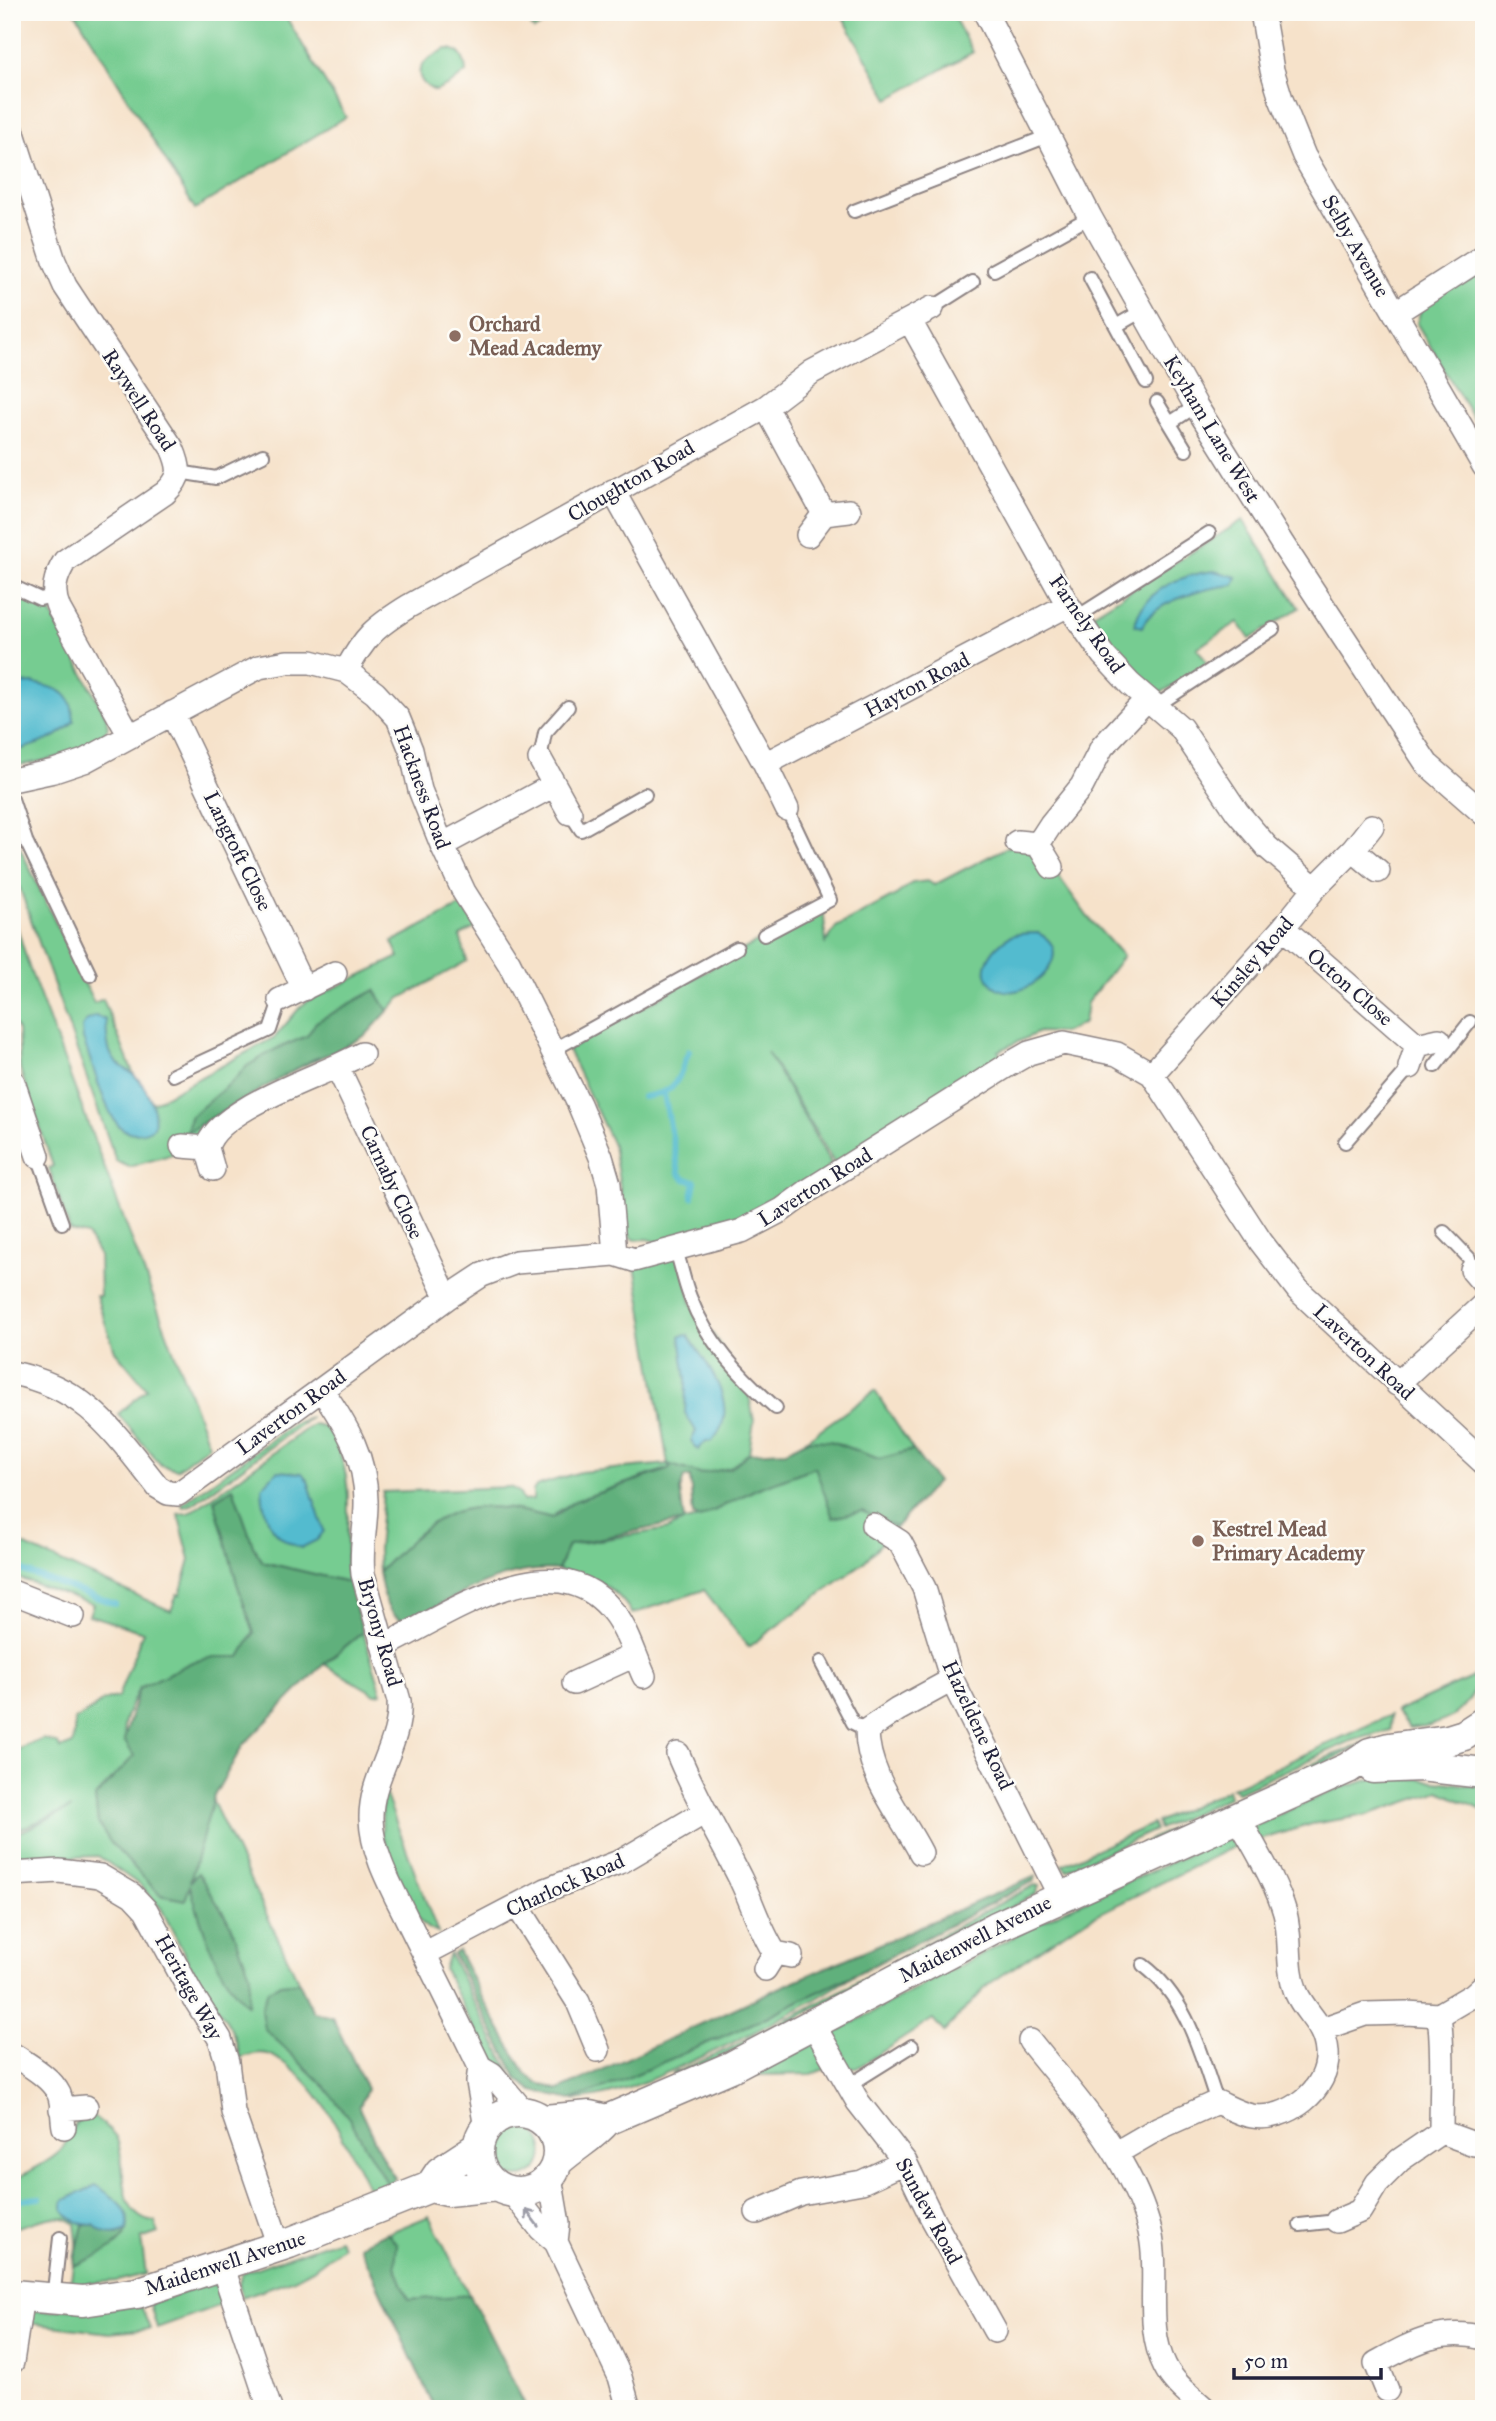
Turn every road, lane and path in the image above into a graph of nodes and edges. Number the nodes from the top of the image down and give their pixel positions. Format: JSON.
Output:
{"nodes":[{"id":1,"x":985,"y":12,"type":"edge"},
{"id":2,"x":1262,"y":12,"type":"edge"},
{"id":3,"x":12,"y":130,"type":"edge"},
{"id":4,"x":1048,"y":136,"type":"junction"},
{"id":5,"x":21,"y":182,"type":"edge"},
{"id":6,"x":854,"y":211,"type":"dead end"},
{"id":7,"x":1090,"y":218,"type":"junction"},
{"id":8,"x":1484,"y":256,"type":"edge"},
{"id":9,"x":995,"y":270,"type":"dead end"},
{"id":10,"x":1090,"y":278,"type":"dead end"},
{"id":11,"x":973,"y":282,"type":"dead end"},
{"id":12,"x":932,"y":308,"type":"joint"},
{"id":13,"x":1142,"y":311,"type":"junction"},
{"id":14,"x":1395,"y":313,"type":"junction"},
{"id":15,"x":910,"y":321,"type":"junction"},
{"id":16,"x":1116,"y":326,"type":"junction"},
{"id":17,"x":1146,"y":382,"type":"dead end"},
{"id":18,"x":1157,"y":402,"type":"dead end"},
{"id":19,"x":1196,"y":406,"type":"junction"},
{"id":20,"x":766,"y":407,"type":"junction"},
{"id":21,"x":1170,"y":423,"type":"junction"},
{"id":22,"x":1186,"y":450,"type":"dead end"},
{"id":23,"x":263,"y":455,"type":"dead end"},
{"id":24,"x":1484,"y":466,"type":"edge"},
{"id":25,"x":179,"y":472,"type":"junction"},
{"id":26,"x":614,"y":491,"type":"junction"},
{"id":27,"x":849,"y":511,"type":"dead end"},
{"id":28,"x":824,"y":514,"type":"junction"},
{"id":29,"x":1209,"y":533,"type":"dead end"},
{"id":30,"x":807,"y":535,"type":"dead end"},
{"id":31,"x":12,"y":586,"type":"edge"},
{"id":32,"x":53,"y":596,"type":"junction"},
{"id":33,"x":1072,"y":611,"type":"junction"},
{"id":34,"x":1273,"y":629,"type":"dead end"},
{"id":35,"x":346,"y":671,"type":"junction"},
{"id":36,"x":1152,"y":703,"type":"junction"},
{"id":37,"x":568,"y":707,"type":"dead end"},
{"id":38,"x":172,"y":713,"type":"junction"},
{"id":39,"x":130,"y":736,"type":"junction"},
{"id":40,"x":540,"y":759,"type":"joint"},
{"id":41,"x":765,"y":764,"type":"junction"},
{"id":42,"x":12,"y":780,"type":"edge"},
{"id":43,"x":554,"y":785,"type":"junction"},
{"id":44,"x":645,"y":794,"type":"dead end"},
{"id":45,"x":12,"y":799,"type":"edge"},
{"id":46,"x":787,"y":809,"type":"joint"},
{"id":47,"x":570,"y":813,"type":"joint"},
{"id":48,"x":1484,"y":814,"type":"edge"},
{"id":49,"x":1372,"y":826,"type":"dead end"},
{"id":50,"x":442,"y":845,"type":"junction"},
{"id":51,"x":1353,"y":850,"type":"junction"},
{"id":52,"x":1052,"y":867,"type":"dead end"},
{"id":53,"x":1378,"y":871,"type":"dead end"},
{"id":54,"x":1315,"y":888,"type":"junction"},
{"id":55,"x":1283,"y":928,"type":"junction"},
{"id":56,"x":764,"y":935,"type":"dead end"},
{"id":57,"x":737,"y":948,"type":"dead end"},
{"id":58,"x":335,"y":973,"type":"dead end"},
{"id":59,"x":90,"y":975,"type":"dead end"},
{"id":60,"x":304,"y":989,"type":"junction"},
{"id":61,"x":280,"y":1000,"type":"joint"},
{"id":62,"x":1469,"y":1022,"type":"dead end"},
{"id":63,"x":1429,"y":1050,"type":"junction"},
{"id":64,"x":553,"y":1051,"type":"junction"},
{"id":65,"x":362,"y":1054,"type":"dead end"},
{"id":66,"x":337,"y":1066,"type":"junction"},
{"id":67,"x":1435,"y":1066,"type":"dead end"},
{"id":68,"x":1152,"y":1074,"type":"junction"},
{"id":69,"x":173,"y":1075,"type":"dead end"},
{"id":70,"x":12,"y":1080,"type":"edge"},
{"id":71,"x":19,"y":1126,"type":"edge"},
{"id":72,"x":1345,"y":1142,"type":"dead end"},
{"id":73,"x":182,"y":1146,"type":"dead end"},
{"id":74,"x":38,"y":1156,"type":"joint"},
{"id":75,"x":62,"y":1223,"type":"dead end"},
{"id":76,"x":1444,"y":1232,"type":"dead end"},
{"id":77,"x":676,"y":1250,"type":"junction"},
{"id":78,"x":615,"y":1254,"type":"junction"},
{"id":79,"x":1478,"y":1277,"type":"edge"},
{"id":80,"x":447,"y":1297,"type":"junction"},
{"id":81,"x":1484,"y":1304,"type":"edge"},
{"id":82,"x":12,"y":1373,"type":"edge"},
{"id":83,"x":1397,"y":1384,"type":"junction"},
{"id":84,"x":322,"y":1390,"type":"junction"},
{"id":85,"x":776,"y":1408,"type":"dead end"},
{"id":86,"x":1484,"y":1463,"type":"edge"},
{"id":87,"x":873,"y":1525,"type":"dead end"},
{"id":88,"x":12,"y":1592,"type":"edge"},
{"id":89,"x":73,"y":1616,"type":"dead end"},
{"id":90,"x":384,"y":1646,"type":"junction"},
{"id":91,"x":635,"y":1655,"type":"junction"},
{"id":92,"x":821,"y":1662,"type":"dead end"},
{"id":93,"x":644,"y":1676,"type":"dead end"},
{"id":94,"x":952,"y":1680,"type":"junction"},
{"id":95,"x":574,"y":1683,"type":"dead end"},
{"id":96,"x":1484,"y":1722,"type":"edge"},
{"id":97,"x":867,"y":1730,"type":"junction"},
{"id":98,"x":678,"y":1754,"type":"dead end"},
{"id":99,"x":1484,"y":1766,"type":"edge"},
{"id":100,"x":1348,"y":1768,"type":"junction"},
{"id":101,"x":1484,"y":1773,"type":"edge"},
{"id":102,"x":705,"y":1812,"type":"junction"},
{"id":103,"x":1238,"y":1817,"type":"junction"},
{"id":104,"x":920,"y":1853,"type":"dead end"},
{"id":105,"x":12,"y":1874,"type":"edge"},
{"id":106,"x":1060,"y":1896,"type":"junction"},
{"id":107,"x":517,"y":1905,"type":"junction"},
{"id":108,"x":424,"y":1954,"type":"junction"},
{"id":109,"x":777,"y":1960,"type":"dead end"},
{"id":110,"x":1143,"y":1965,"type":"dead end"},
{"id":111,"x":1484,"y":1985,"type":"edge"},
{"id":112,"x":1439,"y":2015,"type":"junction"},
{"id":113,"x":814,"y":2024,"type":"junction"},
{"id":114,"x":1322,"y":2029,"type":"junction"},
{"id":115,"x":599,"y":2037,"type":"dead end"},
{"id":116,"x":1030,"y":2041,"type":"dead end"},
{"id":117,"x":912,"y":2046,"type":"dead end"},
{"id":118,"x":12,"y":2053,"type":"edge"},
{"id":119,"x":480,"y":2067,"type":"junction"},
{"id":120,"x":848,"y":2086,"type":"junction"},
{"id":121,"x":1217,"y":2102,"type":"junction"},
{"id":122,"x":86,"y":2106,"type":"dead end"},
{"id":123,"x":533,"y":2116,"type":"junction"},
{"id":124,"x":607,"y":2120,"type":"junction"},
{"id":125,"x":1441,"y":2132,"type":"junction"},
{"id":126,"x":482,"y":2137,"type":"junction"},
{"id":127,"x":1484,"y":2143,"type":"edge"},
{"id":128,"x":1116,"y":2153,"type":"junction"},
{"id":129,"x":905,"y":2162,"type":"junction"},
{"id":130,"x":554,"y":2169,"type":"junction"},
{"id":131,"x":430,"y":2187,"type":"junction"},
{"id":132,"x":504,"y":2189,"type":"junction"},
{"id":133,"x":757,"y":2212,"type":"dead end"},
{"id":134,"x":1337,"y":2221,"type":"joint"},
{"id":135,"x":1300,"y":2225,"type":"dead end"},
{"id":136,"x":60,"y":2238,"type":"dead end"},
{"id":137,"x":556,"y":2242,"type":"junction"},
{"id":138,"x":279,"y":2246,"type":"junction"},
{"id":139,"x":222,"y":2265,"type":"junction"},
{"id":140,"x":17,"y":2295,"type":"edge"},
{"id":141,"x":53,"y":2300,"type":"junction"},
{"id":142,"x":995,"y":2331,"type":"dead end"},
{"id":143,"x":1484,"y":2338,"type":"edge"},
{"id":144,"x":12,"y":2362,"type":"edge"},
{"id":145,"x":1387,"y":2390,"type":"dead end"},
{"id":146,"x":270,"y":2409,"type":"edge"},
{"id":147,"x":629,"y":2409,"type":"edge"},
{"id":148,"x":1205,"y":2409,"type":"edge"}],
"edges":[{"from":1,"to":4,"type":"street","name":"Keyham Lane West"},
{"from":2,"to":14,"type":"street","name":"Selby Avenue"},
{"from":3,"to":5,"type":"street","name":"Raywell Road"},
{"from":4,"to":6,"type":"lane"},
{"from":4,"to":7,"type":"street","name":"Keyham Lane West"},
{"from":5,"to":25,"type":"street","name":"Raywell Road"},
{"from":7,"to":9,"type":"lane"},
{"from":7,"to":13,"type":"street","name":"Keyham Lane West"},
{"from":8,"to":14,"type":"street"},
{"from":10,"to":16,"type":"lane"},
{"from":11,"to":12,"type":"lane"},
{"from":12,"to":15,"type":"street","name":"Cloughton Road"},
{"from":13,"to":16,"type":"lane"},
{"from":13,"to":19,"type":"street","name":"Keyham Lane West"},
{"from":14,"to":24,"type":"street","name":"Selby Avenue"},
{"from":15,"to":20,"type":"street","name":"Cloughton Road"},
{"from":15,"to":33,"type":"street","name":"Farnely Road"},
{"from":16,"to":17,"type":"lane"},
{"from":18,"to":21,"type":"lane"},
{"from":19,"to":21,"type":"lane"},
{"from":19,"to":48,"type":"street","name":"Keyham Lane West"},
{"from":20,"to":26,"type":"street","name":"Cloughton Road"},
{"from":20,"to":28,"type":"street"},
{"from":21,"to":22,"type":"lane"},
{"from":23,"to":25,"type":"lane"},
{"from":25,"to":32,"type":"street","name":"Raywell Road"},
{"from":26,"to":35,"type":"street","name":"Cloughton Road"},
{"from":26,"to":41,"type":"street"},
{"from":27,"to":28,"type":"street"},
{"from":28,"to":30,"type":"street"},
{"from":29,"to":33,"type":"lane"},
{"from":31,"to":32,"type":"lane"},
{"from":32,"to":39,"type":"street"},
{"from":33,"to":36,"type":"street","name":"Farnely Road"},
{"from":33,"to":41,"type":"street","name":"Hayton Road"},
{"from":34,"to":36,"type":"lane"},
{"from":35,"to":38,"type":"street","name":"Hackness Road"},
{"from":35,"to":50,"type":"street","name":"Hackness Road"},
{"from":36,"to":52,"type":"street"},
{"from":36,"to":54,"type":"street","name":"Farnely Road"},
{"from":37,"to":40,"type":"lane"},
{"from":38,"to":39,"type":"street","name":"Hackness Road"},
{"from":38,"to":60,"type":"street","name":"Langtoft Close"},
{"from":39,"to":42,"type":"street","name":"Hackness Road"},
{"from":40,"to":43,"type":"street"},
{"from":41,"to":46,"type":"street"},
{"from":43,"to":47,"type":"street"},
{"from":43,"to":50,"type":"street"},
{"from":44,"to":47,"type":"lane"},
{"from":45,"to":59,"type":"lane"},
{"from":46,"to":56,"type":"lane"},
{"from":49,"to":51,"type":"street","name":"Kinsley Road"},
{"from":50,"to":64,"type":"street","name":"Hackness Road"},
{"from":51,"to":53,"type":"street"},
{"from":51,"to":54,"type":"street","name":"Kinsley Road"},
{"from":54,"to":55,"type":"street","name":"Kinsley Road"},
{"from":55,"to":63,"type":"street","name":"Octon Close"},
{"from":55,"to":68,"type":"street","name":"Kinsley Road"},
{"from":57,"to":64,"type":"lane"},
{"from":58,"to":60,"type":"street"},
{"from":60,"to":61,"type":"street"},
{"from":61,"to":69,"type":"lane"},
{"from":62,"to":63,"type":"lane"},
{"from":63,"to":67,"type":"lane"},
{"from":63,"to":72,"type":"lane"},
{"from":64,"to":78,"type":"street","name":"Hackness Road"},
{"from":65,"to":66,"type":"street"},
{"from":66,"to":73,"type":"street"},
{"from":66,"to":80,"type":"street","name":"Carnaby Close"},
{"from":68,"to":77,"type":"street","name":"Laverton Road"},
{"from":68,"to":83,"type":"street","name":"Laverton Road"},
{"from":70,"to":71,"type":"street"},
{"from":71,"to":74,"type":"street"},
{"from":74,"to":75,"type":"lane"},
{"from":76,"to":79,"type":"lane"},
{"from":77,"to":78,"type":"street","name":"Laverton Road"},
{"from":77,"to":85,"type":"lane"},
{"from":78,"to":80,"type":"street","name":"Laverton Road"},
{"from":80,"to":84,"type":"street","name":"Laverton Road"},
{"from":81,"to":83,"type":"street"},
{"from":82,"to":84,"type":"street","name":"Laverton Road"},
{"from":83,"to":86,"type":"street","name":"Laverton Road"},
{"from":84,"to":90,"type":"street","name":"Bryony Road"},
{"from":87,"to":94,"type":"street","name":"Hazeldene Road"},
{"from":88,"to":89,"type":"street"},
{"from":90,"to":91,"type":"street"},
{"from":90,"to":108,"type":"street","name":"Bryony Road"},
{"from":91,"to":93,"type":"street"},
{"from":91,"to":95,"type":"street"},
{"from":92,"to":97,"type":"lane"},
{"from":94,"to":97,"type":"street"},
{"from":94,"to":106,"type":"street","name":"Hazeldene Road"},
{"from":96,"to":99,"type":"street","name":"Maidenwell Avenue"},
{"from":96,"to":100,"type":"street","name":"Maidenwell Avenue"},
{"from":97,"to":104,"type":"street"},
{"from":98,"to":102,"type":"street"},
{"from":100,"to":101,"type":"street","name":"Maidenwell Avenue"},
{"from":100,"to":103,"type":"street","name":"Maidenwell Avenue"},
{"from":102,"to":107,"type":"street","name":"Charlock Road"},
{"from":102,"to":109,"type":"street"},
{"from":103,"to":106,"type":"street","name":"Maidenwell Avenue"},
{"from":103,"to":114,"type":"street"},
{"from":105,"to":138,"type":"street","name":"Heritage Way"},
{"from":106,"to":113,"type":"street","name":"Maidenwell Avenue"},
{"from":107,"to":108,"type":"street","name":"Charlock Road"},
{"from":107,"to":115,"type":"street"},
{"from":108,"to":119,"type":"street","name":"Bryony Road"},
{"from":110,"to":121,"type":"lane"},
{"from":111,"to":112,"type":"street"},
{"from":112,"to":114,"type":"street"},
{"from":112,"to":125,"type":"street"},
{"from":113,"to":120,"type":"street","name":"Sundew Road"},
{"from":113,"to":124,"type":"street","name":"Maidenwell Avenue"},
{"from":114,"to":121,"type":"street"},
{"from":116,"to":128,"type":"street"},
{"from":117,"to":120,"type":"lane"},
{"from":118,"to":122,"type":"street"},
{"from":119,"to":123,"type":"street","name":"Bryony Road"},
{"from":119,"to":126,"type":"street","name":"Bryony Road"},
{"from":120,"to":129,"type":"street","name":"Sundew Road"},
{"from":121,"to":128,"type":"street"},
{"from":123,"to":124,"type":"street","name":"Maidenwell Avenue"},
{"from":123,"to":126,"type":"street","name":"Maidenwell Avenue"},
{"from":123,"to":130,"type":"street"},
{"from":124,"to":130,"type":"street","name":"Maidenwell Avenue"},
{"from":125,"to":127,"type":"street"},
{"from":125,"to":134,"type":"street"},
{"from":126,"to":131,"type":"street","name":"Maidenwell Avenue"},
{"from":126,"to":132,"type":"street"},
{"from":128,"to":148,"type":"street"},
{"from":129,"to":133,"type":"street"},
{"from":129,"to":142,"type":"street","name":"Sundew Road"},
{"from":130,"to":132,"type":"street","name":"Maidenwell Avenue"},
{"from":130,"to":137,"type":"street"},
{"from":131,"to":132,"type":"street","name":"Maidenwell Avenue"},
{"from":131,"to":138,"type":"street","name":"Maidenwell Avenue"},
{"from":137,"to":132,"type":"street","one_way":true},
{"from":134,"to":135,"type":"lane"},
{"from":136,"to":141,"type":"lane"},
{"from":137,"to":147,"type":"street"},
{"from":138,"to":139,"type":"street","name":"Maidenwell Avenue"},
{"from":139,"to":141,"type":"street","name":"Maidenwell Avenue"},
{"from":139,"to":146,"type":"street"},
{"from":140,"to":141,"type":"street","name":"Maidenwell Avenue"},
{"from":140,"to":144,"type":"street"},
{"from":143,"to":145,"type":"street"}]}
